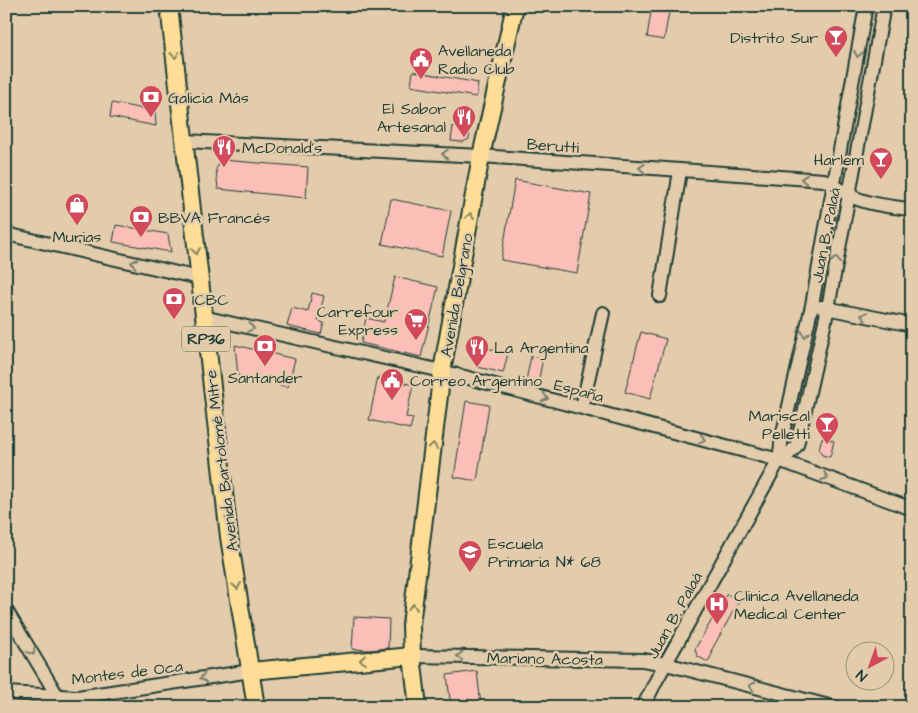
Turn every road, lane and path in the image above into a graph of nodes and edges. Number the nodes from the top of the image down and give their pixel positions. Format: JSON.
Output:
{"nodes":[{"id":1,"x":169,"y":6,"type":"edge"},
{"id":2,"x":515,"y":6,"type":"edge"},
{"id":3,"x":866,"y":6,"type":"edge"},
{"id":4,"x":884,"y":6,"type":"edge"},
{"id":5,"x":185,"y":141,"type":"junction"},
{"id":6,"x":481,"y":156,"type":"junction"},
{"id":7,"x":680,"y":170,"type":"junction"},
{"id":8,"x":835,"y":185,"type":"junction"},
{"id":9,"x":849,"y":195,"type":"junction"},
{"id":10,"x":912,"y":210,"type":"edge"},
{"id":11,"x":6,"y":234,"type":"edge"},
{"id":12,"x":199,"y":278,"type":"junction"},
{"id":13,"x":660,"y":296,"type":"dead end"},
{"id":14,"x":812,"y":305,"type":"junction"},
{"id":15,"x":828,"y":308,"type":"junction"},
{"id":16,"x":603,"y":313,"type":"dead end"},
{"id":17,"x":203,"y":317,"type":"junction"},
{"id":18,"x":912,"y":325,"type":"edge"},
{"id":19,"x":442,"y":371,"type":"junction"},
{"id":20,"x":582,"y":407,"type":"junction"},
{"id":21,"x":779,"y":460,"type":"junction"},
{"id":22,"x":912,"y":509,"type":"edge"},
{"id":23,"x":6,"y":610,"type":"edge"},
{"id":24,"x":412,"y":656,"type":"junction"},
{"id":25,"x":666,"y":664,"type":"junction"},
{"id":26,"x":251,"y":671,"type":"junction"},
{"id":27,"x":6,"y":693,"type":"edge"},
{"id":28,"x":61,"y":702,"type":"edge"},
{"id":29,"x":256,"y":707,"type":"edge"},
{"id":30,"x":418,"y":707,"type":"edge"},
{"id":31,"x":642,"y":707,"type":"edge"},
{"id":32,"x":833,"y":707,"type":"edge"}],
"edges":[{"from":1,"to":5,"type":"main road","name":"Avenida Bartolomé Mitre","number":"RP36","one_way":true},
{"from":2,"to":6,"type":"main road","name":"Avenida Belgrano"},
{"from":3,"to":8,"type":"street","name":"Juan B. Palaá","one_way":true},
{"from":4,"to":9,"type":"street","name":"Juan B. Palaá"},
{"from":6,"to":5,"type":"street","name":"Berutti","one_way":true},
{"from":5,"to":12,"type":"main road","name":"Avenida Bartolomé Mitre","number":"RP36","one_way":true},
{"from":7,"to":6,"type":"street","name":"Berutti","one_way":true},
{"from":19,"to":6,"type":"main road","name":"Avenida Belgrano","one_way":true},
{"from":8,"to":7,"type":"street","name":"Berutti","one_way":true},
{"from":7,"to":13,"type":"street"},
{"from":8,"to":9,"type":"street","name":"Berutti"},
{"from":8,"to":14,"type":"street","name":"Juan B. Palaá"},
{"from":9,"to":10,"type":"street","name":"Berutti"},
{"from":15,"to":9,"type":"street","name":"Juan B. Palaá","one_way":true},
{"from":12,"to":11,"type":"street","one_way":true},
{"from":12,"to":17,"type":"main road","name":"Avenida Bartolomé Mitre","number":"RP36"},
{"from":14,"to":15,"type":"street"},
{"from":14,"to":21,"type":"street","name":"Juan B. Palaá","one_way":true},
{"from":18,"to":15,"type":"street","one_way":true},
{"from":15,"to":21,"type":"street","name":"Juan B. Palaá"},
{"from":16,"to":20,"type":"street"},
{"from":17,"to":19,"type":"street","name":"España","one_way":true},
{"from":17,"to":26,"type":"main road","name":"Avenida Bartolomé Mitre","number":"RP36","one_way":true},
{"from":19,"to":20,"type":"street","name":"España","one_way":true},
{"from":24,"to":19,"type":"main road","name":"Avenida Belgrano","one_way":true},
{"from":20,"to":21,"type":"street","name":"España","one_way":true},
{"from":21,"to":22,"type":"street","name":"España","one_way":true},
{"from":21,"to":25,"type":"street","name":"Juan B. Palaá"},
{"from":23,"to":28,"type":"street","one_way":true},
{"from":25,"to":24,"type":"street","name":"Mariano Acosta","one_way":true},
{"from":24,"to":26,"type":"main road","name":"Mariano Acosta","one_way":true},
{"from":24,"to":30,"type":"main road","name":"Avenida Belgrano"},
{"from":25,"to":31,"type":"street","name":"Juan B. Palaá"},
{"from":32,"to":25,"type":"street","name":"Mariano Acosta","one_way":true},
{"from":26,"to":28,"type":"street","name":"Montes de Oca","one_way":true},
{"from":26,"to":29,"type":"main road","name":"Avenida Bartolomé Mitre","number":"RP36"},
{"from":27,"to":28,"type":"street","name":"Montes de Oca"}]}
